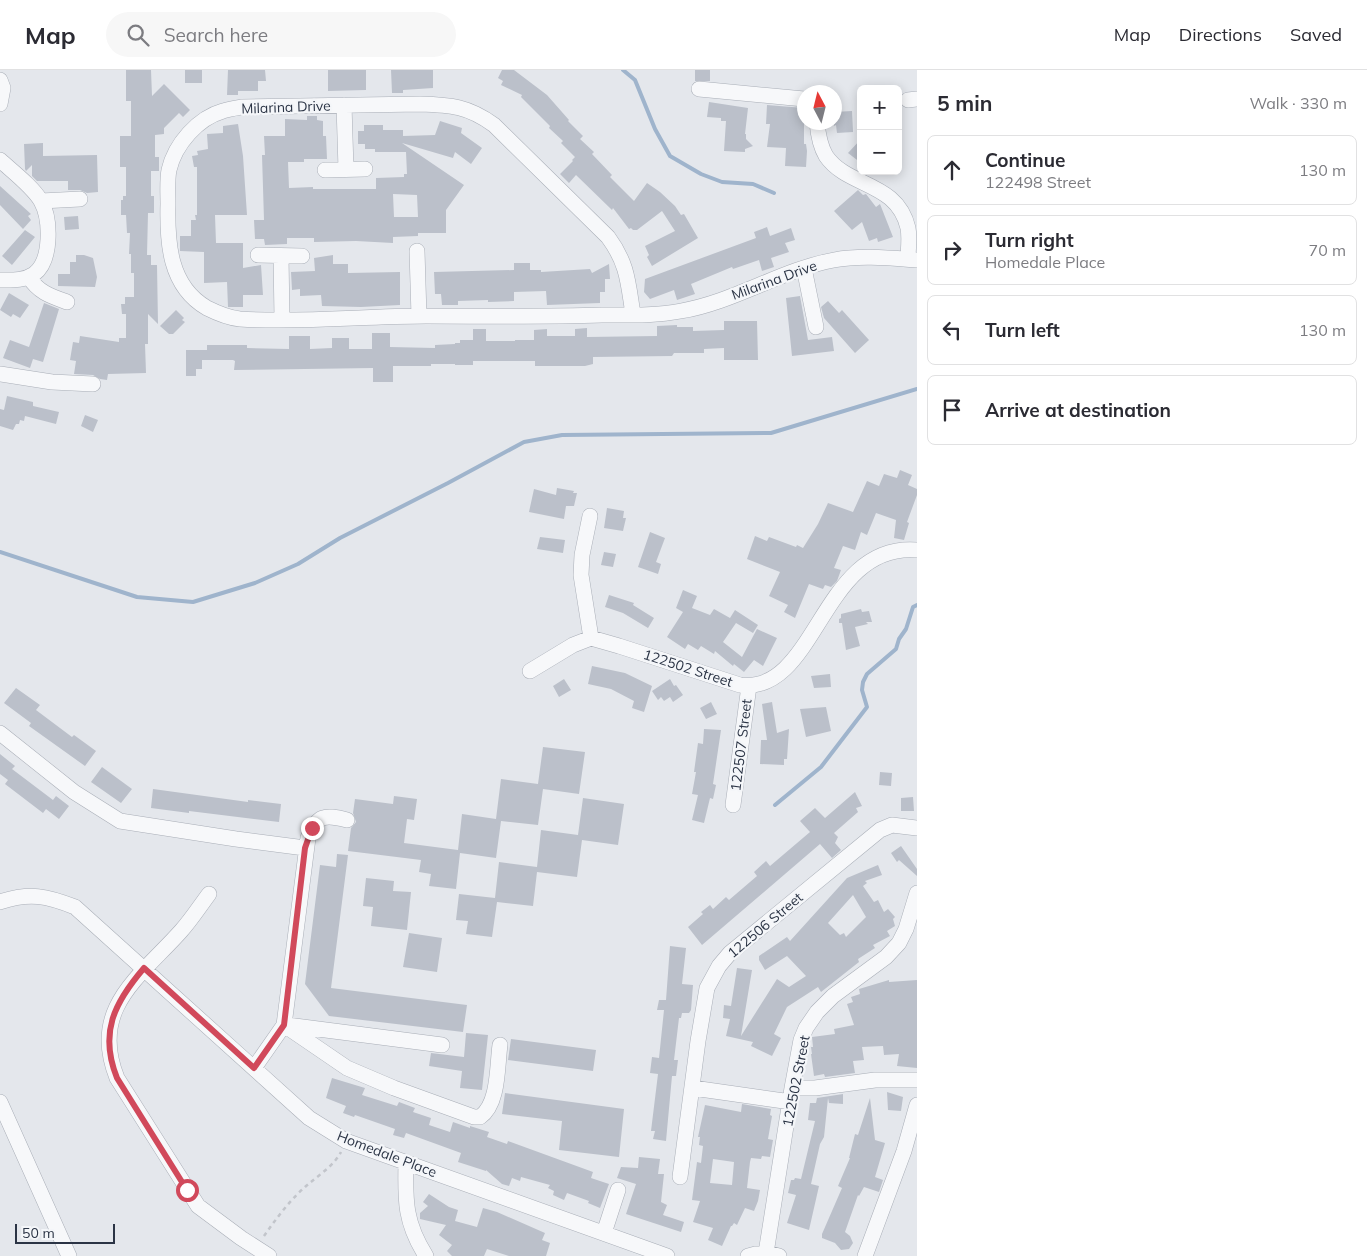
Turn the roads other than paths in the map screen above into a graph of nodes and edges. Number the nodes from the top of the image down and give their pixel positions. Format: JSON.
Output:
{"nodes":[{"id":1,"x":0,"y":80,"type":"edge"},
{"id":2,"x":699,"y":89,"type":"dead end"},
{"id":3,"x":797,"y":98,"type":"edge"},
{"id":4,"x":0,"y":104,"type":"edge"},
{"id":5,"x":344,"y":105,"type":"junction"},
{"id":6,"x":818,"y":130,"type":"edge"},
{"id":7,"x":0,"y":160,"type":"edge"},
{"id":8,"x":346,"y":169,"type":"junction"},
{"id":9,"x":365,"y":169,"type":"dead end"},
{"id":10,"x":326,"y":170,"type":"dead end"},
{"id":11,"x":80,"y":199,"type":"dead end"},
{"id":12,"x":41,"y":201,"type":"junction"},
{"id":13,"x":417,"y":251,"type":"dead end"},
{"id":14,"x":258,"y":255,"type":"dead end"},
{"id":15,"x":281,"y":256,"type":"junction"},
{"id":16,"x":302,"y":256,"type":"dead end"},
{"id":17,"x":912,"y":260,"type":"edge"},
{"id":18,"x":804,"y":268,"type":"junction"},
{"id":19,"x":29,"y":277,"type":"junction"},
{"id":20,"x":0,"y":280,"type":"edge"},
{"id":21,"x":67,"y":302,"type":"dead end"},
{"id":22,"x":633,"y":314,"type":"junction"},
{"id":23,"x":419,"y":316,"type":"junction"},
{"id":24,"x":282,"y":319,"type":"junction"},
{"id":25,"x":816,"y":327,"type":"dead end"},
{"id":26,"x":0,"y":374,"type":"edge"},
{"id":27,"x":92,"y":384,"type":"dead end"},
{"id":28,"x":590,"y":516,"type":"dead end"},
{"id":29,"x":917,"y":550,"type":"edge"},
{"id":30,"x":591,"y":638,"type":"junction"},
{"id":31,"x":530,"y":671,"type":"dead end"},
{"id":32,"x":749,"y":686,"type":"junction"},
{"id":33,"x":0,"y":733,"type":"edge"},
{"id":34,"x":734,"y":804,"type":"dead end"},
{"id":35,"x":347,"y":820,"type":"dead end"},
{"id":36,"x":917,"y":828,"type":"edge"},
{"id":37,"x":305,"y":848,"type":"junction"},
{"id":38,"x":917,"y":893,"type":"edge"},
{"id":39,"x":209,"y":894,"type":"dead end"},
{"id":40,"x":0,"y":902,"type":"edge"},
{"id":41,"x":144,"y":968,"type":"junction"},
{"id":42,"x":284,"y":1025,"type":"junction"},
{"id":43,"x":442,"y":1045,"type":"dead end"},
{"id":44,"x":500,"y":1045,"type":"dead end"},
{"id":45,"x":254,"y":1068,"type":"junction"},
{"id":46,"x":917,"y":1080,"type":"edge"},
{"id":47,"x":693,"y":1088,"type":"junction"},
{"id":48,"x":791,"y":1095,"type":"junction"},
{"id":49,"x":0,"y":1102,"type":"edge"},
{"id":50,"x":917,"y":1105,"type":"edge"},
{"id":51,"x":406,"y":1163,"type":"junction"},
{"id":52,"x":680,"y":1177,"type":"dead end"},
{"id":53,"x":618,"y":1190,"type":"dead end"},
{"id":54,"x":604,"y":1233,"type":"junction"},
{"id":55,"x":772,"y":1254,"type":"edge"},
{"id":56,"x":659,"y":1255,"type":"edge"},
{"id":57,"x":70,"y":1256,"type":"edge"},
{"id":58,"x":269,"y":1256,"type":"edge"},
{"id":59,"x":426,"y":1256,"type":"edge"},
{"id":60,"x":748,"y":1256,"type":"edge"},
{"id":61,"x":865,"y":1256,"type":"edge"}],
"edges":[{"from":1,"to":4,"type":"street"},
{"from":2,"to":3,"type":"street"},
{"from":5,"to":8,"type":"street"},
{"from":5,"to":22,"type":"street","name":"Milarina Drive"},
{"from":5,"to":24,"type":"street","name":"Milarina Drive"},
{"from":6,"to":17,"type":"street"},
{"from":7,"to":12,"type":"street"},
{"from":8,"to":9,"type":"street"},
{"from":8,"to":10,"type":"street"},
{"from":11,"to":12,"type":"street"},
{"from":12,"to":19,"type":"street"},
{"from":13,"to":23,"type":"street"},
{"from":14,"to":15,"type":"street"},
{"from":15,"to":16,"type":"street"},
{"from":15,"to":24,"type":"street"},
{"from":17,"to":18,"type":"street","name":"Milarina Drive"},
{"from":18,"to":22,"type":"street","name":"Milarina Drive"},
{"from":18,"to":25,"type":"street"},
{"from":19,"to":20,"type":"street"},
{"from":19,"to":21,"type":"street"},
{"from":22,"to":23,"type":"street","name":"Milarina Drive"},
{"from":23,"to":24,"type":"street","name":"Milarina Drive"},
{"from":26,"to":27,"type":"street"},
{"from":28,"to":30,"type":"street"},
{"from":29,"to":32,"type":"street","name":"122502 Street"},
{"from":30,"to":31,"type":"street"},
{"from":30,"to":32,"type":"street","name":"122502 Street"},
{"from":32,"to":34,"type":"street","name":"122507 Street"},
{"from":33,"to":37,"type":"street"},
{"from":35,"to":37,"type":"street"},
{"from":36,"to":47,"type":"street","name":"122506 Street"},
{"from":37,"to":42,"type":"street"},
{"from":38,"to":48,"type":"street","name":"122502 Street"},
{"from":39,"to":41,"type":"street"},
{"from":40,"to":41,"type":"street","name":"Homedale Place"},
{"from":41,"to":45,"type":"street","name":"Homedale Place"},
{"from":41,"to":58,"type":"street"},
{"from":42,"to":43,"type":"street"},
{"from":42,"to":44,"type":"street"},
{"from":42,"to":45,"type":"street"},
{"from":45,"to":51,"type":"street","name":"Homedale Place"},
{"from":46,"to":48,"type":"street"},
{"from":47,"to":48,"type":"street"},
{"from":47,"to":52,"type":"street","name":"122506 Street"},
{"from":48,"to":55,"type":"street","name":"122502 Street"},
{"from":49,"to":57,"type":"street"},
{"from":50,"to":61,"type":"street"},
{"from":51,"to":54,"type":"street","name":"Homedale Place"},
{"from":51,"to":59,"type":"street"},
{"from":53,"to":54,"type":"street"},
{"from":54,"to":56,"type":"street","name":"Homedale Place"},
{"from":55,"to":60,"type":"street"}]}
